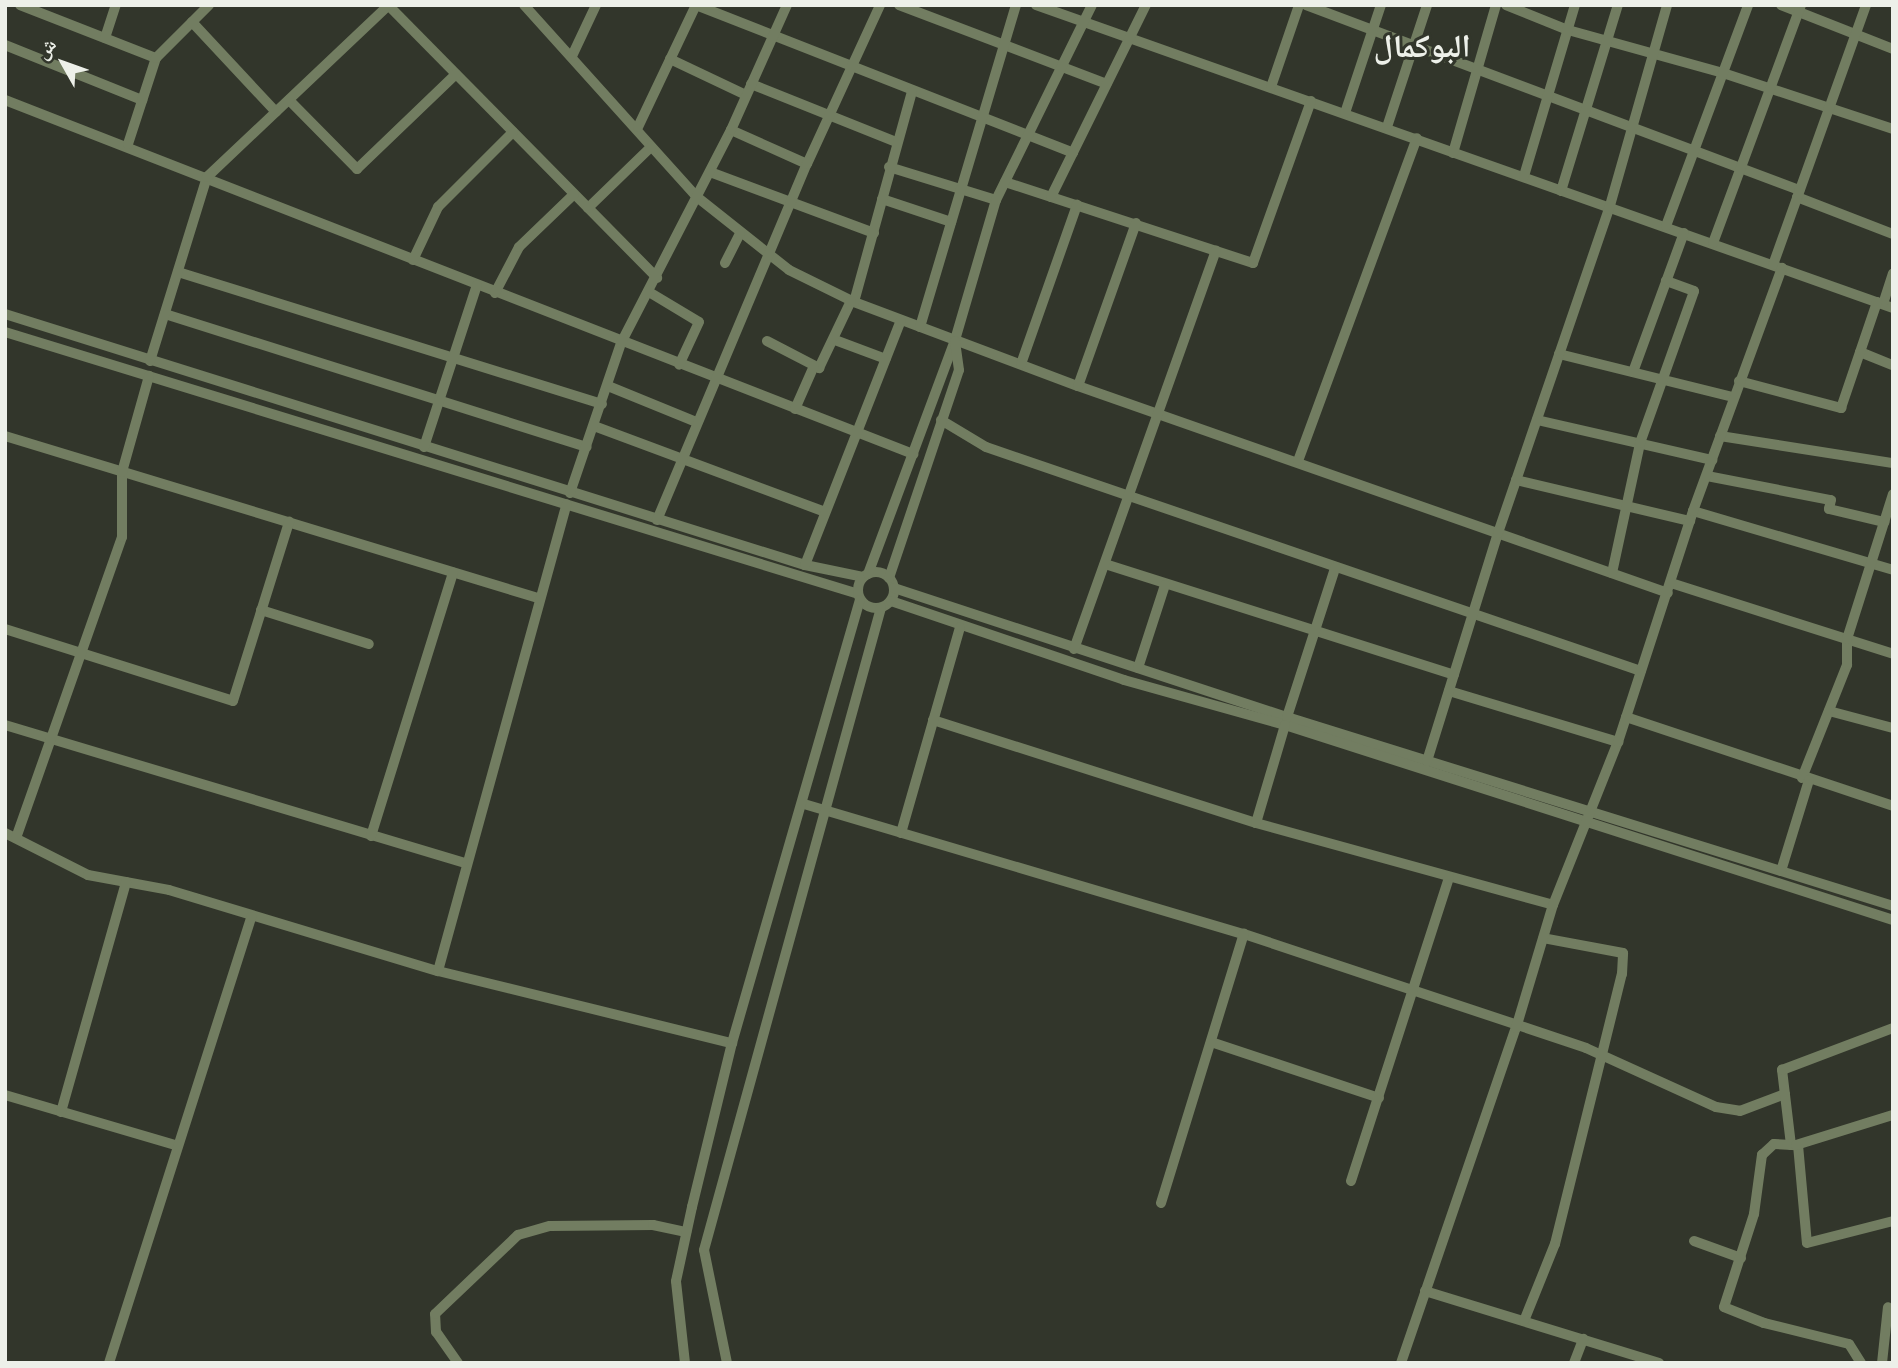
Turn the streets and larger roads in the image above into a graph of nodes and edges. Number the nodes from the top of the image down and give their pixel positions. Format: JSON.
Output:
{"nodes":[{"id":1,"x":20,"y":5,"type":"edge"},
{"id":2,"x":116,"y":5,"type":"edge"},
{"id":3,"x":209,"y":5,"type":"edge"},
{"id":4,"x":389,"y":5,"type":"edge"},
{"id":5,"x":524,"y":5,"type":"edge"},
{"id":6,"x":596,"y":5,"type":"edge"},
{"id":7,"x":696,"y":5,"type":"edge"},
{"id":8,"x":787,"y":5,"type":"edge"},
{"id":9,"x":880,"y":5,"type":"edge"},
{"id":10,"x":899,"y":5,"type":"edge"},
{"id":11,"x":1016,"y":5,"type":"edge"},
{"id":12,"x":1035,"y":5,"type":"edge"},
{"id":13,"x":1092,"y":5,"type":"edge"},
{"id":14,"x":1146,"y":5,"type":"edge"},
{"id":15,"x":1299,"y":5,"type":"edge"},
{"id":16,"x":1306,"y":5,"type":"edge"},
{"id":17,"x":1381,"y":5,"type":"edge"},
{"id":18,"x":1427,"y":5,"type":"edge"},
{"id":19,"x":1496,"y":5,"type":"edge"},
{"id":20,"x":1506,"y":5,"type":"edge"},
{"id":21,"x":1575,"y":5,"type":"edge"},
{"id":22,"x":1618,"y":5,"type":"edge"},
{"id":23,"x":1667,"y":5,"type":"edge"},
{"id":24,"x":1748,"y":5,"type":"edge"},
{"id":25,"x":1781,"y":5,"type":"edge"},
{"id":26,"x":1866,"y":5,"type":"edge"},
{"id":27,"x":1800,"y":9,"type":"edge"},
{"id":28,"x":1084,"y":21,"type":"junction"},
{"id":29,"x":192,"y":22,"type":"junction"},
{"id":30,"x":1373,"y":27,"type":"junction"},
{"id":31,"x":1568,"y":30,"type":"junction"},
{"id":32,"x":1856,"y":35,"type":"junction"},
{"id":33,"x":1131,"y":37,"type":"junction"},
{"id":34,"x":106,"y":38,"type":"junction"},
{"id":35,"x":773,"y":38,"type":"junction"},
{"id":36,"x":1608,"y":40,"type":"junction"},
{"id":37,"x":5,"y":45,"type":"edge"},
{"id":38,"x":1414,"y":45,"type":"junction"},
{"id":39,"x":1005,"y":46,"type":"junction"},
{"id":40,"x":1893,"y":49,"type":"edge"},
{"id":41,"x":1654,"y":53,"type":"junction"},
{"id":42,"x":572,"y":56,"type":"junction"},
{"id":43,"x":156,"y":58,"type":"junction"},
{"id":44,"x":670,"y":59,"type":"junction"},
{"id":45,"x":852,"y":67,"type":"junction"},
{"id":46,"x":1062,"y":67,"type":"junction"},
{"id":47,"x":1477,"y":69,"type":"junction"},
{"id":48,"x":1723,"y":73,"type":"junction"},
{"id":49,"x":456,"y":74,"type":"junction"},
{"id":50,"x":751,"y":84,"type":"junction"},
{"id":51,"x":1107,"y":84,"type":"junction"},
{"id":52,"x":1271,"y":87,"type":"junction"},
{"id":53,"x":1770,"y":88,"type":"junction"},
{"id":54,"x":912,"y":92,"type":"junction"},
{"id":55,"x":746,"y":95,"type":"junction"},
{"id":56,"x":1547,"y":97,"type":"junction"},
{"id":57,"x":5,"y":100,"type":"edge"},
{"id":58,"x":142,"y":100,"type":"junction"},
{"id":59,"x":289,"y":100,"type":"junction"},
{"id":60,"x":1311,"y":101,"type":"junction"},
{"id":61,"x":1830,"y":107,"type":"junction"},
{"id":62,"x":1587,"y":108,"type":"junction"},
{"id":63,"x":275,"y":112,"type":"junction"},
{"id":64,"x":1345,"y":113,"type":"junction"},
{"id":65,"x":829,"y":116,"type":"junction"},
{"id":66,"x":982,"y":119,"type":"junction"},
{"id":67,"x":1633,"y":125,"type":"junction"},
{"id":68,"x":638,"y":127,"type":"junction"},
{"id":69,"x":1387,"y":127,"type":"junction"},
{"id":70,"x":1893,"y":129,"type":"edge"},
{"id":71,"x":731,"y":130,"type":"junction"},
{"id":72,"x":513,"y":132,"type":"junction"},
{"id":73,"x":1027,"y":137,"type":"junction"},
{"id":74,"x":1417,"y":138,"type":"junction"},
{"id":75,"x":896,"y":142,"type":"junction"},
{"id":76,"x":128,"y":144,"type":"junction"},
{"id":77,"x":651,"y":147,"type":"junction"},
{"id":78,"x":1694,"y":150,"type":"junction"},
{"id":79,"x":1073,"y":153,"type":"junction"},
{"id":80,"x":1453,"y":153,"type":"junction"},
{"id":81,"x":807,"y":164,"type":"junction"},
{"id":82,"x":889,"y":167,"type":"junction"},
{"id":83,"x":1741,"y":167,"type":"junction"},
{"id":84,"x":710,"y":172,"type":"junction"},
{"id":85,"x":1524,"y":176,"type":"junction"},
{"id":86,"x":207,"y":177,"type":"junction"},
{"id":87,"x":1005,"y":182,"type":"junction"},
{"id":88,"x":962,"y":188,"type":"junction"},
{"id":89,"x":1561,"y":191,"type":"junction"},
{"id":90,"x":574,"y":194,"type":"junction"},
{"id":91,"x":1798,"y":194,"type":"junction"},
{"id":92,"x":698,"y":197,"type":"junction"},
{"id":93,"x":1051,"y":197,"type":"junction"},
{"id":94,"x":882,"y":199,"type":"junction"},
{"id":95,"x":996,"y":200,"type":"junction"},
{"id":96,"x":791,"y":204,"type":"junction"},
{"id":97,"x":1077,"y":205,"type":"junction"},
{"id":98,"x":588,"y":208,"type":"junction"},
{"id":99,"x":1609,"y":209,"type":"junction"},
{"id":100,"x":951,"y":222,"type":"junction"},
{"id":101,"x":1136,"y":223,"type":"junction"},
{"id":102,"x":1666,"y":226,"type":"junction"},
{"id":103,"x":874,"y":233,"type":"junction"},
{"id":104,"x":1684,"y":233,"type":"junction"},
{"id":105,"x":740,"y":234,"type":"junction"},
{"id":106,"x":1893,"y":234,"type":"edge"},
{"id":107,"x":1713,"y":243,"type":"junction"},
{"id":108,"x":1216,"y":251,"type":"junction"},
{"id":109,"x":768,"y":258,"type":"junction"},
{"id":110,"x":413,"y":260,"type":"junction"},
{"id":111,"x":725,"y":263,"type":"dead end"},
{"id":112,"x":1778,"y":267,"type":"junction"},
{"id":113,"x":178,"y":272,"type":"junction"},
{"id":114,"x":1893,"y":274,"type":"edge"},
{"id":115,"x":657,"y":278,"type":"junction"},
{"id":116,"x":1666,"y":281,"type":"junction"},
{"id":117,"x":477,"y":285,"type":"junction"},
{"id":118,"x":495,"y":292,"type":"junction"},
{"id":119,"x":649,"y":292,"type":"junction"},
{"id":120,"x":852,"y":301,"type":"junction"},
{"id":121,"x":1884,"y":305,"type":"edge"},
{"id":122,"x":5,"y":314,"type":"edge"},
{"id":123,"x":165,"y":314,"type":"junction"},
{"id":124,"x":901,"y":320,"type":"junction"},
{"id":125,"x":920,"y":327,"type":"junction"},
{"id":126,"x":5,"y":332,"type":"edge"},
{"id":127,"x":835,"y":340,"type":"junction"},
{"id":128,"x":767,"y":341,"type":"dead end"},
{"id":129,"x":955,"y":341,"type":"junction"},
{"id":130,"x":621,"y":343,"type":"junction"},
{"id":131,"x":1860,"y":352,"type":"junction"},
{"id":132,"x":1559,"y":354,"type":"junction"},
{"id":133,"x":452,"y":358,"type":"junction"},
{"id":134,"x":886,"y":359,"type":"junction"},
{"id":135,"x":150,"y":361,"type":"junction"},
{"id":136,"x":679,"y":365,"type":"junction"},
{"id":137,"x":1021,"y":365,"type":"junction"},
{"id":138,"x":1893,"y":365,"type":"edge"},
{"id":139,"x":814,"y":366,"type":"junction"},
{"id":140,"x":1633,"y":372,"type":"junction"},
{"id":141,"x":149,"y":376,"type":"junction"},
{"id":142,"x":715,"y":379,"type":"junction"},
{"id":143,"x":1660,"y":379,"type":"junction"},
{"id":144,"x":1739,"y":381,"type":"junction"},
{"id":145,"x":608,"y":386,"type":"junction"},
{"id":146,"x":1078,"y":386,"type":"junction"},
{"id":147,"x":1733,"y":397,"type":"junction"},
{"id":148,"x":438,"y":403,"type":"junction"},
{"id":149,"x":601,"y":404,"type":"junction"},
{"id":150,"x":795,"y":409,"type":"junction"},
{"id":151,"x":1158,"y":415,"type":"junction"},
{"id":152,"x":941,"y":420,"type":"junction"},
{"id":153,"x":1537,"y":420,"type":"junction"},
{"id":154,"x":696,"y":422,"type":"junction"},
{"id":155,"x":594,"y":426,"type":"junction"},
{"id":156,"x":857,"y":432,"type":"junction"},
{"id":157,"x":5,"y":436,"type":"edge"},
{"id":158,"x":1720,"y":436,"type":"junction"},
{"id":159,"x":1640,"y":443,"type":"junction"},
{"id":160,"x":424,"y":447,"type":"junction"},
{"id":161,"x":587,"y":447,"type":"junction"},
{"id":162,"x":913,"y":454,"type":"junction"},
{"id":163,"x":681,"y":458,"type":"junction"},
{"id":164,"x":1712,"y":460,"type":"junction"},
{"id":165,"x":1298,"y":461,"type":"junction"},
{"id":166,"x":1893,"y":463,"type":"edge"},
{"id":167,"x":122,"y":472,"type":"junction"},
{"id":168,"x":1707,"y":476,"type":"junction"},
{"id":169,"x":1517,"y":480,"type":"junction"},
{"id":170,"x":1893,"y":494,"type":"edge"},
{"id":171,"x":1126,"y":496,"type":"junction"},
{"id":172,"x":569,"y":499,"type":"junction"},
{"id":173,"x":1628,"y":506,"type":"junction"},
{"id":174,"x":825,"y":512,"type":"junction"},
{"id":175,"x":1691,"y":516,"type":"junction"},
{"id":176,"x":1888,"y":519,"type":"edge"},
{"id":177,"x":657,"y":520,"type":"junction"},
{"id":178,"x":289,"y":522,"type":"junction"},
{"id":179,"x":1498,"y":533,"type":"junction"},
{"id":180,"x":1105,"y":564,"type":"junction"},
{"id":181,"x":1872,"y":564,"type":"junction"},
{"id":182,"x":805,"y":565,"type":"junction"},
{"id":183,"x":1335,"y":568,"type":"junction"},
{"id":184,"x":1893,"y":570,"type":"edge"},
{"id":185,"x":453,"y":572,"type":"junction"},
{"id":186,"x":1612,"y":573,"type":"junction"},
{"id":187,"x":866,"y":576,"type":"junction"},
{"id":188,"x":891,"y":583,"type":"junction"},
{"id":189,"x":1165,"y":585,"type":"junction"},
{"id":190,"x":1670,"y":588,"type":"junction"},
{"id":191,"x":859,"y":597,"type":"junction"},
{"id":192,"x":538,"y":598,"type":"junction"},
{"id":193,"x":891,"y":601,"type":"junction"},
{"id":194,"x":881,"y":608,"type":"junction"},
{"id":195,"x":261,"y":610,"type":"junction"},
{"id":196,"x":1473,"y":613,"type":"junction"},
{"id":197,"x":960,"y":627,"type":"junction"},
{"id":198,"x":5,"y":629,"type":"edge"},
{"id":199,"x":1313,"y":630,"type":"junction"},
{"id":200,"x":1847,"y":639,"type":"junction"},
{"id":201,"x":369,"y":644,"type":"dead end"},
{"id":202,"x":1074,"y":649,"type":"junction"},
{"id":203,"x":81,"y":651,"type":"junction"},
{"id":204,"x":1893,"y":654,"type":"edge"},
{"id":205,"x":1138,"y":668,"type":"junction"},
{"id":206,"x":1641,"y":671,"type":"junction"},
{"id":207,"x":1454,"y":675,"type":"junction"},
{"id":208,"x":1449,"y":691,"type":"junction"},
{"id":209,"x":1829,"y":712,"type":"junction"},
{"id":210,"x":1626,"y":717,"type":"junction"},
{"id":211,"x":933,"y":720,"type":"junction"},
{"id":212,"x":1286,"y":721,"type":"junction"},
{"id":213,"x":5,"y":725,"type":"edge"},
{"id":214,"x":1893,"y":728,"type":"edge"},
{"id":215,"x":49,"y":739,"type":"junction"},
{"id":216,"x":1618,"y":742,"type":"junction"},
{"id":217,"x":1427,"y":761,"type":"junction"},
{"id":218,"x":1805,"y":779,"type":"junction"},
{"id":219,"x":804,"y":803,"type":"junction"},
{"id":220,"x":1893,"y":806,"type":"edge"},
{"id":221,"x":823,"y":810,"type":"junction"},
{"id":222,"x":1589,"y":811,"type":"junction"},
{"id":223,"x":1256,"y":822,"type":"junction"},
{"id":224,"x":1584,"y":824,"type":"junction"},
{"id":225,"x":5,"y":833,"type":"edge"},
{"id":226,"x":901,"y":833,"type":"junction"},
{"id":227,"x":371,"y":836,"type":"junction"},
{"id":228,"x":16,"y":838,"type":"junction"},
{"id":229,"x":467,"y":864,"type":"junction"},
{"id":230,"x":1781,"y":872,"type":"junction"},
{"id":231,"x":1449,"y":877,"type":"junction"},
{"id":232,"x":126,"y":882,"type":"junction"},
{"id":233,"x":1553,"y":905,"type":"junction"},
{"id":234,"x":1893,"y":906,"type":"edge"},
{"id":235,"x":251,"y":917,"type":"junction"},
{"id":236,"x":1893,"y":920,"type":"edge"},
{"id":237,"x":1244,"y":934,"type":"junction"},
{"id":238,"x":1543,"y":937,"type":"junction"},
{"id":239,"x":438,"y":971,"type":"junction"},
{"id":240,"x":1412,"y":994,"type":"junction"},
{"id":241,"x":1516,"y":1028,"type":"junction"},
{"id":242,"x":1893,"y":1028,"type":"edge"},
{"id":243,"x":1211,"y":1042,"type":"junction"},
{"id":244,"x":733,"y":1043,"type":"junction"},
{"id":245,"x":1599,"y":1054,"type":"junction"},
{"id":246,"x":1785,"y":1094,"type":"junction"},
{"id":247,"x":5,"y":1095,"type":"edge"},
{"id":248,"x":1379,"y":1098,"type":"junction"},
{"id":249,"x":61,"y":1112,"type":"junction"},
{"id":250,"x":1893,"y":1115,"type":"edge"},
{"id":251,"x":1795,"y":1145,"type":"junction"},
{"id":252,"x":177,"y":1146,"type":"junction"},
{"id":253,"x":1351,"y":1181,"type":"dead end"},
{"id":254,"x":1161,"y":1203,"type":"dead end"},
{"id":255,"x":1893,"y":1221,"type":"edge"},
{"id":256,"x":686,"y":1232,"type":"junction"},
{"id":257,"x":1695,"y":1241,"type":"dead end"},
{"id":258,"x":1741,"y":1258,"type":"junction"},
{"id":259,"x":1425,"y":1291,"type":"junction"},
{"id":260,"x":1888,"y":1307,"type":"dead end"},
{"id":261,"x":1524,"y":1321,"type":"junction"},
{"id":262,"x":1583,"y":1339,"type":"junction"},
{"id":263,"x":109,"y":1363,"type":"edge"},
{"id":264,"x":458,"y":1363,"type":"edge"},
{"id":265,"x":685,"y":1363,"type":"edge"},
{"id":266,"x":727,"y":1363,"type":"edge"},
{"id":267,"x":1401,"y":1363,"type":"edge"},
{"id":268,"x":1574,"y":1363,"type":"edge"},
{"id":269,"x":1659,"y":1363,"type":"edge"},
{"id":270,"x":1861,"y":1363,"type":"edge"},
{"id":271,"x":1882,"y":1363,"type":"edge"}],
"edges":[{"from":1,"to":34,"type":"street"},
{"from":2,"to":34,"type":"street"},
{"from":3,"to":29,"type":"street"},
{"from":4,"to":49,"type":"street"},
{"from":4,"to":59,"type":"street"},
{"from":5,"to":42,"type":"street"},
{"from":6,"to":42,"type":"street"},
{"from":7,"to":35,"type":"street"},
{"from":7,"to":44,"type":"street"},
{"from":8,"to":35,"type":"street"},
{"from":9,"to":45,"type":"street"},
{"from":10,"to":39,"type":"street"},
{"from":11,"to":39,"type":"street"},
{"from":12,"to":28,"type":"street"},
{"from":13,"to":28,"type":"street"},
{"from":14,"to":33,"type":"street"},
{"from":15,"to":52,"type":"street"},
{"from":16,"to":30,"type":"street"},
{"from":17,"to":30,"type":"street"},
{"from":18,"to":38,"type":"street"},
{"from":19,"to":47,"type":"street"},
{"from":20,"to":31,"type":"street"},
{"from":21,"to":31,"type":"street"},
{"from":22,"to":36,"type":"street"},
{"from":23,"to":41,"type":"street"},
{"from":24,"to":48,"type":"street"},
{"from":25,"to":27,"type":"street"},
{"from":26,"to":32,"type":"street"},
{"from":27,"to":32,"type":"street"},
{"from":27,"to":53,"type":"street"},
{"from":28,"to":33,"type":"street"},
{"from":28,"to":46,"type":"street"},
{"from":29,"to":43,"type":"street"},
{"from":29,"to":63,"type":"street"},
{"from":30,"to":38,"type":"street"},
{"from":30,"to":64,"type":"street"},
{"from":31,"to":36,"type":"street"},
{"from":31,"to":56,"type":"street"},
{"from":32,"to":40,"type":"street"},
{"from":32,"to":61,"type":"street"},
{"from":33,"to":51,"type":"street"},
{"from":33,"to":52,"type":"street"},
{"from":34,"to":43,"type":"street"},
{"from":35,"to":45,"type":"street"},
{"from":35,"to":50,"type":"street"},
{"from":36,"to":41,"type":"street"},
{"from":36,"to":62,"type":"street"},
{"from":37,"to":58,"type":"street"},
{"from":38,"to":47,"type":"street"},
{"from":38,"to":69,"type":"street"},
{"from":39,"to":46,"type":"street"},
{"from":39,"to":66,"type":"street"},
{"from":41,"to":48,"type":"street"},
{"from":41,"to":67,"type":"street"},
{"from":42,"to":68,"type":"street"},
{"from":43,"to":58,"type":"street"},
{"from":44,"to":55,"type":"street"},
{"from":44,"to":68,"type":"street"},
{"from":45,"to":54,"type":"street"},
{"from":45,"to":65,"type":"street"},
{"from":46,"to":51,"type":"street"},
{"from":46,"to":73,"type":"street"},
{"from":47,"to":56,"type":"street"},
{"from":47,"to":80,"type":"street"},
{"from":48,"to":53,"type":"street"},
{"from":48,"to":78,"type":"street"},
{"from":49,"to":59,"type":"street"},
{"from":49,"to":72,"type":"street"},
{"from":50,"to":55,"type":"street"},
{"from":50,"to":65,"type":"street"},
{"from":51,"to":79,"type":"street"},
{"from":52,"to":60,"type":"street"},
{"from":53,"to":61,"type":"street"},
{"from":53,"to":83,"type":"street"},
{"from":54,"to":66,"type":"street"},
{"from":54,"to":75,"type":"street"},
{"from":55,"to":71,"type":"street"},
{"from":56,"to":62,"type":"street"},
{"from":56,"to":85,"type":"street"},
{"from":57,"to":76,"type":"street"},
{"from":58,"to":76,"type":"street"},
{"from":59,"to":63,"type":"street"},
{"from":60,"to":64,"type":"street"},
{"from":60,"to":108,"type":"street"},
{"from":61,"to":70,"type":"street"},
{"from":61,"to":91,"type":"street"},
{"from":62,"to":67,"type":"street"},
{"from":62,"to":89,"type":"street"},
{"from":63,"to":86,"type":"street"},
{"from":64,"to":69,"type":"street"},
{"from":65,"to":75,"type":"street"},
{"from":65,"to":81,"type":"street"},
{"from":66,"to":73,"type":"street"},
{"from":66,"to":88,"type":"street"},
{"from":67,"to":78,"type":"street"},
{"from":67,"to":99,"type":"street"},
{"from":68,"to":77,"type":"street"},
{"from":69,"to":74,"type":"street"},
{"from":71,"to":81,"type":"street"},
{"from":71,"to":84,"type":"street"},
{"from":72,"to":90,"type":"street"},
{"from":72,"to":110,"type":"street"},
{"from":73,"to":79,"type":"street"},
{"from":73,"to":87,"type":"street"},
{"from":74,"to":80,"type":"street"},
{"from":74,"to":165,"type":"street"},
{"from":75,"to":82,"type":"street"},
{"from":76,"to":86,"type":"street"},
{"from":77,"to":92,"type":"street"},
{"from":77,"to":98,"type":"street"},
{"from":78,"to":83,"type":"street"},
{"from":78,"to":102,"type":"street"},
{"from":79,"to":93,"type":"street"},
{"from":80,"to":85,"type":"street"},
{"from":81,"to":96,"type":"street"},
{"from":82,"to":88,"type":"street"},
{"from":82,"to":94,"type":"street"},
{"from":83,"to":91,"type":"street"},
{"from":83,"to":107,"type":"street"},
{"from":84,"to":92,"type":"street"},
{"from":84,"to":96,"type":"street"},
{"from":85,"to":89,"type":"street"},
{"from":86,"to":110,"type":"street"},
{"from":86,"to":113,"type":"street"},
{"from":87,"to":93,"type":"street"},
{"from":87,"to":95,"type":"street"},
{"from":88,"to":95,"type":"street"},
{"from":88,"to":100,"type":"street"},
{"from":89,"to":99,"type":"street"},
{"from":90,"to":98,"type":"street"},
{"from":90,"to":118,"type":"street"},
{"from":91,"to":106,"type":"street"},
{"from":91,"to":112,"type":"street"},
{"from":92,"to":105,"type":"street"},
{"from":92,"to":115,"type":"street"},
{"from":93,"to":97,"type":"street"},
{"from":94,"to":100,"type":"street"},
{"from":94,"to":103,"type":"street"},
{"from":95,"to":129,"type":"street"},
{"from":96,"to":103,"type":"street"},
{"from":96,"to":109,"type":"street"},
{"from":97,"to":101,"type":"street"},
{"from":97,"to":137,"type":"street"},
{"from":98,"to":115,"type":"street"},
{"from":99,"to":102,"type":"street"},
{"from":99,"to":132,"type":"street"},
{"from":100,"to":125,"type":"street"},
{"from":101,"to":108,"type":"street"},
{"from":101,"to":146,"type":"street"},
{"from":102,"to":104,"type":"street"},
{"from":103,"to":120,"type":"street"},
{"from":104,"to":107,"type":"street"},
{"from":104,"to":116,"type":"street"},
{"from":105,"to":109,"type":"street"},
{"from":105,"to":111,"type":"street"},
{"from":107,"to":112,"type":"street"},
{"from":108,"to":151,"type":"street"},
{"from":109,"to":120,"type":"street"},
{"from":109,"to":142,"type":"street"},
{"from":110,"to":117,"type":"street"},
{"from":112,"to":121,"type":"street"},
{"from":112,"to":144,"type":"street"},
{"from":113,"to":123,"type":"street"},
{"from":113,"to":133,"type":"street"},
{"from":114,"to":121,"type":"street"},
{"from":115,"to":119,"type":"street"},
{"from":116,"to":140,"type":"street"},
{"from":116,"to":143,"type":"street"},
{"from":117,"to":118,"type":"street"},
{"from":117,"to":133,"type":"street"},
{"from":118,"to":130,"type":"street"},
{"from":119,"to":130,"type":"street"},
{"from":119,"to":136,"type":"street"},
{"from":120,"to":124,"type":"street"},
{"from":120,"to":127,"type":"street"},
{"from":121,"to":131,"type":"street"},
{"from":122,"to":135,"type":"street"},
{"from":123,"to":135,"type":"street"},
{"from":123,"to":148,"type":"street"},
{"from":124,"to":125,"type":"street"},
{"from":124,"to":134,"type":"street"},
{"from":125,"to":129,"type":"street"},
{"from":126,"to":141,"type":"street"},
{"from":127,"to":134,"type":"street"},
{"from":127,"to":139,"type":"street"},
{"from":128,"to":139,"type":"street"},
{"from":129,"to":137,"type":"street"},
{"from":129,"to":152,"type":"street"},
{"from":129,"to":162,"type":"street"},
{"from":130,"to":136,"type":"street"},
{"from":130,"to":145,"type":"street"},
{"from":131,"to":138,"type":"street"},
{"from":131,"to":144,"type":"street"},
{"from":132,"to":140,"type":"street"},
{"from":132,"to":153,"type":"street"},
{"from":133,"to":148,"type":"street"},
{"from":133,"to":149,"type":"street"},
{"from":134,"to":156,"type":"street"},
{"from":135,"to":160,"type":"street"},
{"from":136,"to":142,"type":"street"},
{"from":137,"to":146,"type":"street"},
{"from":139,"to":150,"type":"street"},
{"from":140,"to":143,"type":"street"},
{"from":141,"to":167,"type":"street"},
{"from":141,"to":172,"type":"street"},
{"from":142,"to":150,"type":"street"},
{"from":142,"to":154,"type":"street"},
{"from":143,"to":147,"type":"street"},
{"from":143,"to":159,"type":"street"},
{"from":144,"to":147,"type":"street"},
{"from":145,"to":149,"type":"street"},
{"from":145,"to":154,"type":"street"},
{"from":146,"to":151,"type":"street"},
{"from":147,"to":158,"type":"street"},
{"from":148,"to":160,"type":"street"},
{"from":148,"to":161,"type":"street"},
{"from":149,"to":155,"type":"street"},
{"from":150,"to":156,"type":"street"},
{"from":151,"to":165,"type":"street"},
{"from":151,"to":171,"type":"street"},
{"from":152,"to":171,"type":"street"},
{"from":152,"to":188,"type":"street"},
{"from":153,"to":159,"type":"street"},
{"from":153,"to":169,"type":"street"},
{"from":154,"to":163,"type":"street"},
{"from":155,"to":161,"type":"street"},
{"from":155,"to":163,"type":"street"},
{"from":156,"to":162,"type":"street"},
{"from":156,"to":174,"type":"street"},
{"from":157,"to":167,"type":"street"},
{"from":158,"to":164,"type":"street"},
{"from":158,"to":166,"type":"street"},
{"from":159,"to":164,"type":"street"},
{"from":159,"to":173,"type":"street"},
{"from":160,"to":172,"type":"street"},
{"from":161,"to":172,"type":"street"},
{"from":162,"to":187,"type":"street"},
{"from":163,"to":174,"type":"street"},
{"from":163,"to":177,"type":"street"},
{"from":164,"to":168,"type":"street"},
{"from":165,"to":179,"type":"street"},
{"from":167,"to":178,"type":"street"},
{"from":167,"to":203,"type":"street"},
{"from":168,"to":175,"type":"street"},
{"from":168,"to":176,"type":"street"},
{"from":169,"to":173,"type":"street"},
{"from":169,"to":179,"type":"street"},
{"from":170,"to":176,"type":"street"},
{"from":171,"to":180,"type":"street"},
{"from":171,"to":183,"type":"street"},
{"from":172,"to":177,"type":"street"},
{"from":172,"to":191,"type":"street"},
{"from":172,"to":192,"type":"street"},
{"from":173,"to":175,"type":"street"},
{"from":173,"to":186,"type":"street"},
{"from":174,"to":182,"type":"street"},
{"from":175,"to":181,"type":"street"},
{"from":175,"to":190,"type":"street"},
{"from":176,"to":181,"type":"street"},
{"from":177,"to":182,"type":"street"},
{"from":178,"to":185,"type":"street"},
{"from":178,"to":195,"type":"street"},
{"from":179,"to":186,"type":"street"},
{"from":179,"to":196,"type":"street"},
{"from":180,"to":189,"type":"street"},
{"from":180,"to":202,"type":"street"},
{"from":181,"to":184,"type":"street"},
{"from":181,"to":200,"type":"street"},
{"from":182,"to":187,"type":"street"},
{"from":183,"to":196,"type":"street"},
{"from":183,"to":199,"type":"street"},
{"from":185,"to":192,"type":"street"},
{"from":185,"to":227,"type":"street"},
{"from":186,"to":190,"type":"street"},
{"from":187,"to":188,"type":"street"},
{"from":187,"to":191,"type":"street"},
{"from":188,"to":193,"type":"street"},
{"from":188,"to":202,"type":"street"},
{"from":189,"to":199,"type":"street"},
{"from":189,"to":205,"type":"street"},
{"from":190,"to":200,"type":"street"},
{"from":190,"to":206,"type":"street"},
{"from":191,"to":194,"type":"street"},
{"from":191,"to":219,"type":"street"},
{"from":192,"to":229,"type":"street"},
{"from":193,"to":194,"type":"street"},
{"from":193,"to":197,"type":"street"},
{"from":194,"to":221,"type":"street"},
{"from":195,"to":201,"type":"street"},
{"from":195,"to":203,"type":"street"},
{"from":196,"to":206,"type":"street"},
{"from":196,"to":207,"type":"street"},
{"from":197,"to":211,"type":"street"},
{"from":197,"to":212,"type":"street"},
{"from":198,"to":203,"type":"street"},
{"from":199,"to":207,"type":"street"},
{"from":199,"to":212,"type":"street"},
{"from":200,"to":204,"type":"street"},
{"from":200,"to":209,"type":"street"},
{"from":202,"to":205,"type":"street"},
{"from":203,"to":215,"type":"street"},
{"from":205,"to":212,"type":"street"},
{"from":206,"to":210,"type":"street"},
{"from":207,"to":208,"type":"street"},
{"from":208,"to":216,"type":"street"},
{"from":208,"to":217,"type":"street"},
{"from":209,"to":214,"type":"street"},
{"from":209,"to":218,"type":"street"},
{"from":210,"to":216,"type":"street"},
{"from":210,"to":218,"type":"street"},
{"from":211,"to":223,"type":"street"},
{"from":211,"to":226,"type":"street"},
{"from":212,"to":217,"type":"street"},
{"from":212,"to":223,"type":"street"},
{"from":212,"to":224,"type":"street"},
{"from":213,"to":215,"type":"street"},
{"from":215,"to":227,"type":"street"},
{"from":215,"to":228,"type":"street"},
{"from":216,"to":222,"type":"street"},
{"from":217,"to":222,"type":"street"},
{"from":218,"to":220,"type":"street"},
{"from":218,"to":230,"type":"street"},
{"from":219,"to":221,"type":"street"},
{"from":219,"to":244,"type":"street"},
{"from":221,"to":226,"type":"street"},
{"from":221,"to":266,"type":"street"},
{"from":222,"to":224,"type":"street"},
{"from":222,"to":230,"type":"street"},
{"from":223,"to":231,"type":"street"},
{"from":224,"to":233,"type":"street"},
{"from":224,"to":236,"type":"street"},
{"from":225,"to":228,"type":"street"},
{"from":226,"to":237,"type":"street"},
{"from":227,"to":229,"type":"street"},
{"from":228,"to":232,"type":"street"},
{"from":229,"to":239,"type":"street"},
{"from":230,"to":234,"type":"street"},
{"from":231,"to":233,"type":"street"},
{"from":231,"to":240,"type":"street"},
{"from":232,"to":235,"type":"street"},
{"from":232,"to":249,"type":"street"},
{"from":233,"to":238,"type":"street"},
{"from":235,"to":239,"type":"street"},
{"from":235,"to":252,"type":"street"},
{"from":237,"to":240,"type":"street"},
{"from":237,"to":243,"type":"street"},
{"from":238,"to":241,"type":"street"},
{"from":238,"to":245,"type":"street"},
{"from":239,"to":244,"type":"street"},
{"from":240,"to":241,"type":"street"},
{"from":240,"to":248,"type":"street"},
{"from":241,"to":245,"type":"street"},
{"from":241,"to":259,"type":"street"},
{"from":242,"to":246,"type":"street"},
{"from":243,"to":248,"type":"street"},
{"from":243,"to":254,"type":"street"},
{"from":244,"to":256,"type":"street"},
{"from":245,"to":246,"type":"street"},
{"from":245,"to":261,"type":"street"},
{"from":246,"to":251,"type":"street"},
{"from":247,"to":249,"type":"street"},
{"from":248,"to":253,"type":"street"},
{"from":249,"to":252,"type":"street"},
{"from":250,"to":251,"type":"street"},
{"from":251,"to":255,"type":"street"},
{"from":251,"to":258,"type":"street"},
{"from":252,"to":263,"type":"street"},
{"from":256,"to":264,"type":"street"},
{"from":256,"to":265,"type":"street"},
{"from":257,"to":258,"type":"street"},
{"from":258,"to":270,"type":"street"},
{"from":259,"to":261,"type":"street"},
{"from":259,"to":267,"type":"street"},
{"from":260,"to":271,"type":"street"},
{"from":261,"to":262,"type":"street"},
{"from":262,"to":268,"type":"street"},
{"from":262,"to":269,"type":"street"}]}
